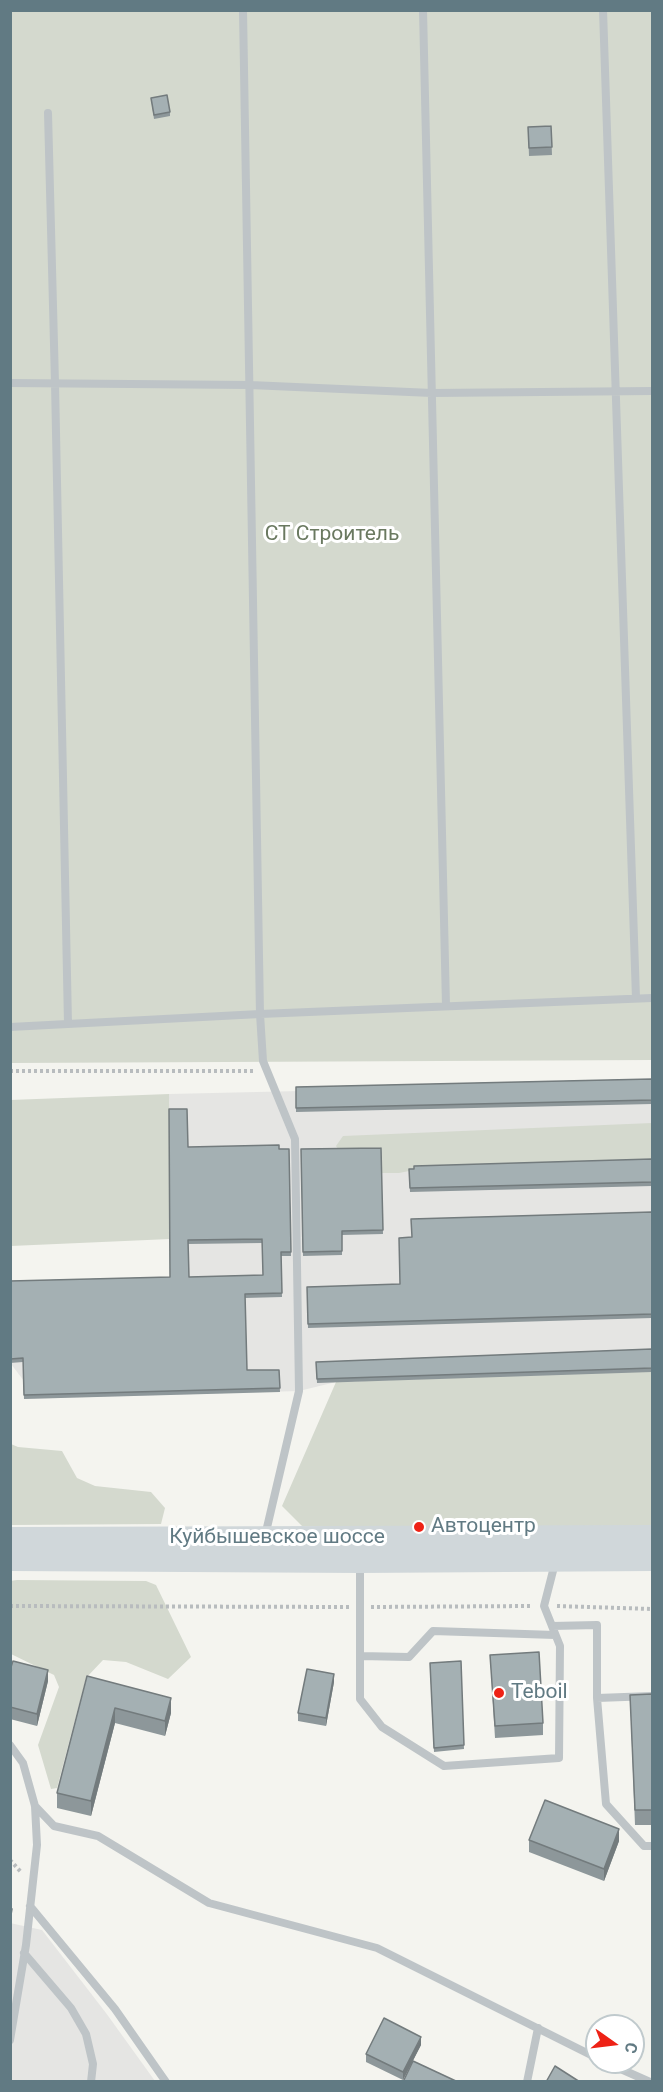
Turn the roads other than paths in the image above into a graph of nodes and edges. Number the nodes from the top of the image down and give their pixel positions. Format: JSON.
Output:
{"nodes":[{"id":1,"x":243,"y":10,"type":"edge"},
{"id":2,"x":423,"y":10,"type":"edge"},
{"id":3,"x":603,"y":10,"type":"edge"},
{"id":4,"x":48,"y":112,"type":"dead end"},
{"id":5,"x":10,"y":383,"type":"edge"},
{"id":6,"x":55,"y":383,"type":"junction"},
{"id":7,"x":249,"y":386,"type":"junction"},
{"id":8,"x":616,"y":391,"type":"junction"},
{"id":9,"x":652,"y":391,"type":"edge"},
{"id":10,"x":432,"y":393,"type":"junction"},
{"id":11,"x":636,"y":998,"type":"junction"},
{"id":12,"x":652,"y":998,"type":"edge"},
{"id":13,"x":446,"y":1006,"type":"junction"},
{"id":14,"x":260,"y":1014,"type":"junction"},
{"id":15,"x":68,"y":1024,"type":"junction"},
{"id":16,"x":10,"y":1026,"type":"edge"},
{"id":17,"x":265,"y":1537,"type":"junction"},
{"id":18,"x":652,"y":1537,"type":"edge"},
{"id":19,"x":10,"y":1539,"type":"edge"},
{"id":20,"x":10,"y":1559,"type":"edge"},
{"id":21,"x":556,"y":1559,"type":"junction"},
{"id":22,"x":652,"y":1559,"type":"edge"},
{"id":23,"x":360,"y":1561,"type":"junction"},
{"id":24,"x":552,"y":1626,"type":"junction"},
{"id":25,"x":555,"y":1635,"type":"junction"},
{"id":26,"x":360,"y":1656,"type":"junction"},
{"id":27,"x":652,"y":1696,"type":"edge"},
{"id":28,"x":597,"y":1698,"type":"junction"},
{"id":29,"x":10,"y":1745,"type":"edge"},
{"id":30,"x":35,"y":1806,"type":"junction"},
{"id":31,"x":652,"y":1846,"type":"edge"},
{"id":32,"x":30,"y":1906,"type":"junction"},
{"id":33,"x":24,"y":1953,"type":"junction"},
{"id":34,"x":538,"y":2028,"type":"junction"},
{"id":35,"x":10,"y":2040,"type":"edge"},
{"id":36,"x":585,"y":2052,"type":"edge"},
{"id":37,"x":632,"y":2074,"type":"edge"},
{"id":38,"x":91,"y":2082,"type":"edge"},
{"id":39,"x":165,"y":2082,"type":"edge"},
{"id":40,"x":527,"y":2082,"type":"edge"},
{"id":41,"x":650,"y":2082,"type":"edge"}],
"edges":[{"from":1,"to":7,"type":"lane"},
{"from":2,"to":10,"type":"lane"},
{"from":3,"to":8,"type":"lane"},
{"from":4,"to":6,"type":"lane"},
{"from":5,"to":6,"type":"lane"},
{"from":6,"to":7,"type":"lane"},
{"from":6,"to":15,"type":"lane"},
{"from":7,"to":10,"type":"lane"},
{"from":7,"to":14,"type":"lane"},
{"from":8,"to":9,"type":"lane"},
{"from":8,"to":10,"type":"lane"},
{"from":8,"to":11,"type":"lane"},
{"from":10,"to":13,"type":"lane"},
{"from":11,"to":12,"type":"lane"},
{"from":11,"to":13,"type":"lane"},
{"from":13,"to":14,"type":"lane"},
{"from":14,"to":15,"type":"lane"},
{"from":14,"to":17,"type":"lane"},
{"from":15,"to":16,"type":"lane"},
{"from":17,"to":18,"type":"main road","name":"Куйбышевское шоссе"},
{"from":17,"to":19,"type":"main road","name":"Куйбышевское шоссе"},
{"from":20,"to":23,"type":"main road","name":"Куйбышевское шоссе"},
{"from":21,"to":22,"type":"main road","name":"Куйбышевское шоссе"},
{"from":21,"to":23,"type":"main road","name":"Куйбышевское шоссе"},
{"from":21,"to":24,"type":"lane"},
{"from":23,"to":26,"type":"lane"},
{"from":24,"to":25,"type":"lane"},
{"from":24,"to":28,"type":"lane"},
{"from":25,"to":26,"type":"lane"},
{"from":25,"to":26,"type":"lane"},
{"from":27,"to":28,"type":"lane"},
{"from":28,"to":31,"type":"lane"},
{"from":29,"to":30,"type":"lane"},
{"from":30,"to":32,"type":"lane"},
{"from":30,"to":34,"type":"lane"},
{"from":32,"to":33,"type":"lane"},
{"from":32,"to":39,"type":"lane"},
{"from":33,"to":35,"type":"lane"},
{"from":33,"to":38,"type":"lane"},
{"from":34,"to":36,"type":"lane"},
{"from":34,"to":40,"type":"lane"},
{"from":37,"to":41,"type":"lane"}]}
